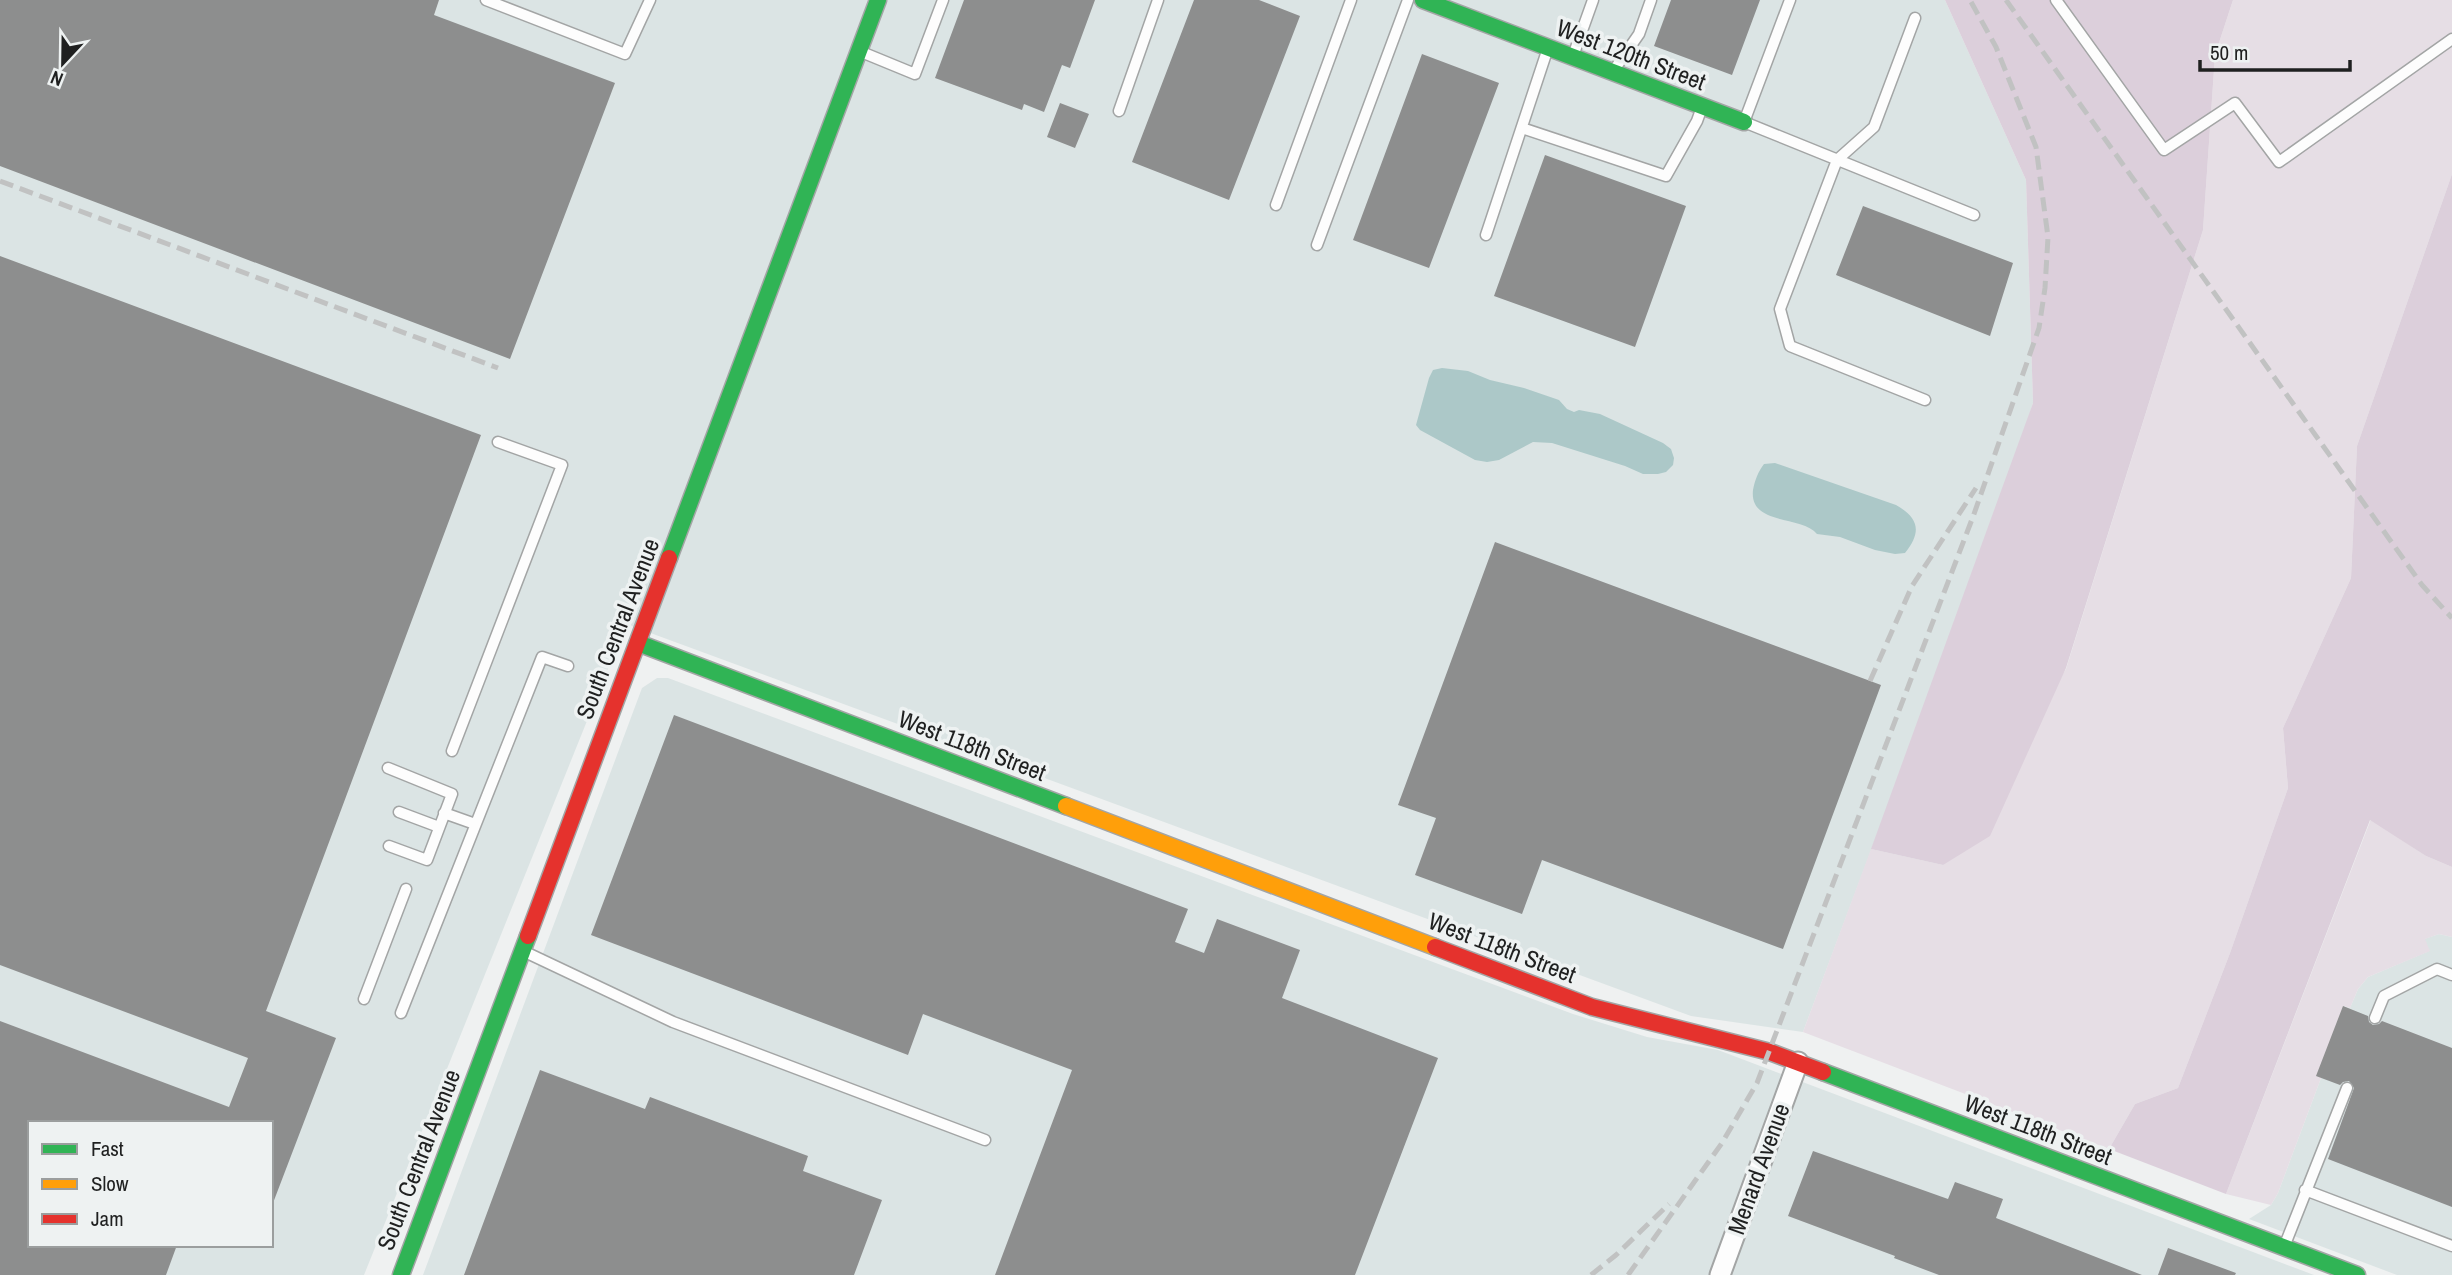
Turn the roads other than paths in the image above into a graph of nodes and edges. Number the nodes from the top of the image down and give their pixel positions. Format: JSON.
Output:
{"nodes":[{"id":1,"x":486,"y":0,"type":"edge"},
{"id":2,"x":650,"y":0,"type":"edge"},
{"id":3,"x":878,"y":0,"type":"edge"},
{"id":4,"x":943,"y":0,"type":"edge"},
{"id":5,"x":1158,"y":0,"type":"edge"},
{"id":6,"x":1351,"y":0,"type":"edge"},
{"id":7,"x":1408,"y":0,"type":"edge"},
{"id":8,"x":1593,"y":0,"type":"edge"},
{"id":9,"x":1651,"y":0,"type":"edge"},
{"id":10,"x":1790,"y":0,"type":"edge"},
{"id":11,"x":2056,"y":0,"type":"edge"},
{"id":12,"x":1428,"y":1,"type":"edge"},
{"id":13,"x":1914,"y":18,"type":"dead end"},
{"id":14,"x":2452,"y":39,"type":"edge"},
{"id":15,"x":1548,"y":47,"type":"junction"},
{"id":16,"x":859,"y":51,"type":"junction"},
{"id":17,"x":1572,"y":57,"type":"junction"},
{"id":18,"x":1612,"y":73,"type":"junction"},
{"id":19,"x":1119,"y":111,"type":"dead end"},
{"id":20,"x":1700,"y":114,"type":"junction"},
{"id":21,"x":1744,"y":122,"type":"junction"},
{"id":22,"x":1522,"y":128,"type":"junction"},
{"id":23,"x":1837,"y":160,"type":"junction"},
{"id":24,"x":1276,"y":205,"type":"dead end"},
{"id":25,"x":1974,"y":215,"type":"dead end"},
{"id":26,"x":1486,"y":235,"type":"dead end"},
{"id":27,"x":1317,"y":245,"type":"dead end"},
{"id":28,"x":1925,"y":400,"type":"dead end"},
{"id":29,"x":498,"y":442,"type":"dead end"},
{"id":30,"x":638,"y":643,"type":"junction"},
{"id":31,"x":568,"y":666,"type":"dead end"},
{"id":32,"x":452,"y":751,"type":"dead end"},
{"id":33,"x":388,"y":768,"type":"dead end"},
{"id":34,"x":399,"y":812,"type":"dead end"},
{"id":35,"x":444,"y":813,"type":"junction"},
{"id":36,"x":475,"y":824,"type":"junction"},
{"id":37,"x":439,"y":827,"type":"junction"},
{"id":38,"x":389,"y":846,"type":"dead end"},
{"id":39,"x":406,"y":889,"type":"dead end"},
{"id":40,"x":522,"y":951,"type":"junction"},
{"id":41,"x":2452,"y":975,"type":"edge"},
{"id":42,"x":364,"y":999,"type":"dead end"},
{"id":43,"x":401,"y":1013,"type":"dead end"},
{"id":44,"x":2375,"y":1018,"type":"dead end"},
{"id":45,"x":1798,"y":1062,"type":"junction"},
{"id":46,"x":2347,"y":1088,"type":"dead end"},
{"id":47,"x":985,"y":1140,"type":"dead end"},
{"id":48,"x":2305,"y":1190,"type":"junction"},
{"id":49,"x":2452,"y":1246,"type":"edge"},
{"id":50,"x":2284,"y":1247,"type":"junction"},
{"id":51,"x":401,"y":1275,"type":"edge"},
{"id":52,"x":1720,"y":1275,"type":"edge"},
{"id":53,"x":2356,"y":1275,"type":"edge"}],
"edges":[{"from":1,"to":2,"type":"lane"},
{"from":3,"to":16,"type":"street","name":"South Central Avenue"},
{"from":4,"to":16,"type":"lane"},
{"from":5,"to":19,"type":"lane"},
{"from":6,"to":24,"type":"lane"},
{"from":7,"to":27,"type":"lane"},
{"from":8,"to":17,"type":"lane"},
{"from":9,"to":18,"type":"lane"},
{"from":10,"to":21,"type":"lane"},
{"from":11,"to":14,"type":"lane"},
{"from":12,"to":15,"type":"street","name":"West 120th Street"},
{"from":13,"to":23,"type":"lane"},
{"from":15,"to":17,"type":"street","name":"West 120th Street"},
{"from":15,"to":22,"type":"lane"},
{"from":16,"to":30,"type":"street","name":"South Central Avenue"},
{"from":17,"to":18,"type":"street","name":"West 120th Street"},
{"from":18,"to":20,"type":"street","name":"West 120th Street"},
{"from":20,"to":21,"type":"street","name":"West 120th Street"},
{"from":20,"to":22,"type":"lane"},
{"from":21,"to":23,"type":"lane"},
{"from":22,"to":26,"type":"lane"},
{"from":23,"to":25,"type":"lane"},
{"from":23,"to":28,"type":"lane"},
{"from":29,"to":32,"type":"lane"},
{"from":30,"to":40,"type":"street","name":"South Central Avenue"},
{"from":30,"to":45,"type":"street","name":"West 118th Street"},
{"from":31,"to":36,"type":"lane"},
{"from":33,"to":35,"type":"lane"},
{"from":34,"to":37,"type":"lane"},
{"from":35,"to":36,"type":"lane"},
{"from":35,"to":37,"type":"lane"},
{"from":36,"to":43,"type":"lane"},
{"from":37,"to":38,"type":"lane"},
{"from":39,"to":42,"type":"lane"},
{"from":40,"to":47,"type":"lane"},
{"from":40,"to":51,"type":"street","name":"South Central Avenue"},
{"from":41,"to":44,"type":"lane"},
{"from":45,"to":50,"type":"street","name":"West 118th Street"},
{"from":45,"to":52,"type":"street","name":"Menard Avenue"},
{"from":46,"to":48,"type":"lane"},
{"from":48,"to":49,"type":"lane"},
{"from":48,"to":50,"type":"lane"},
{"from":50,"to":53,"type":"street","name":"West 118th Street"}]}
